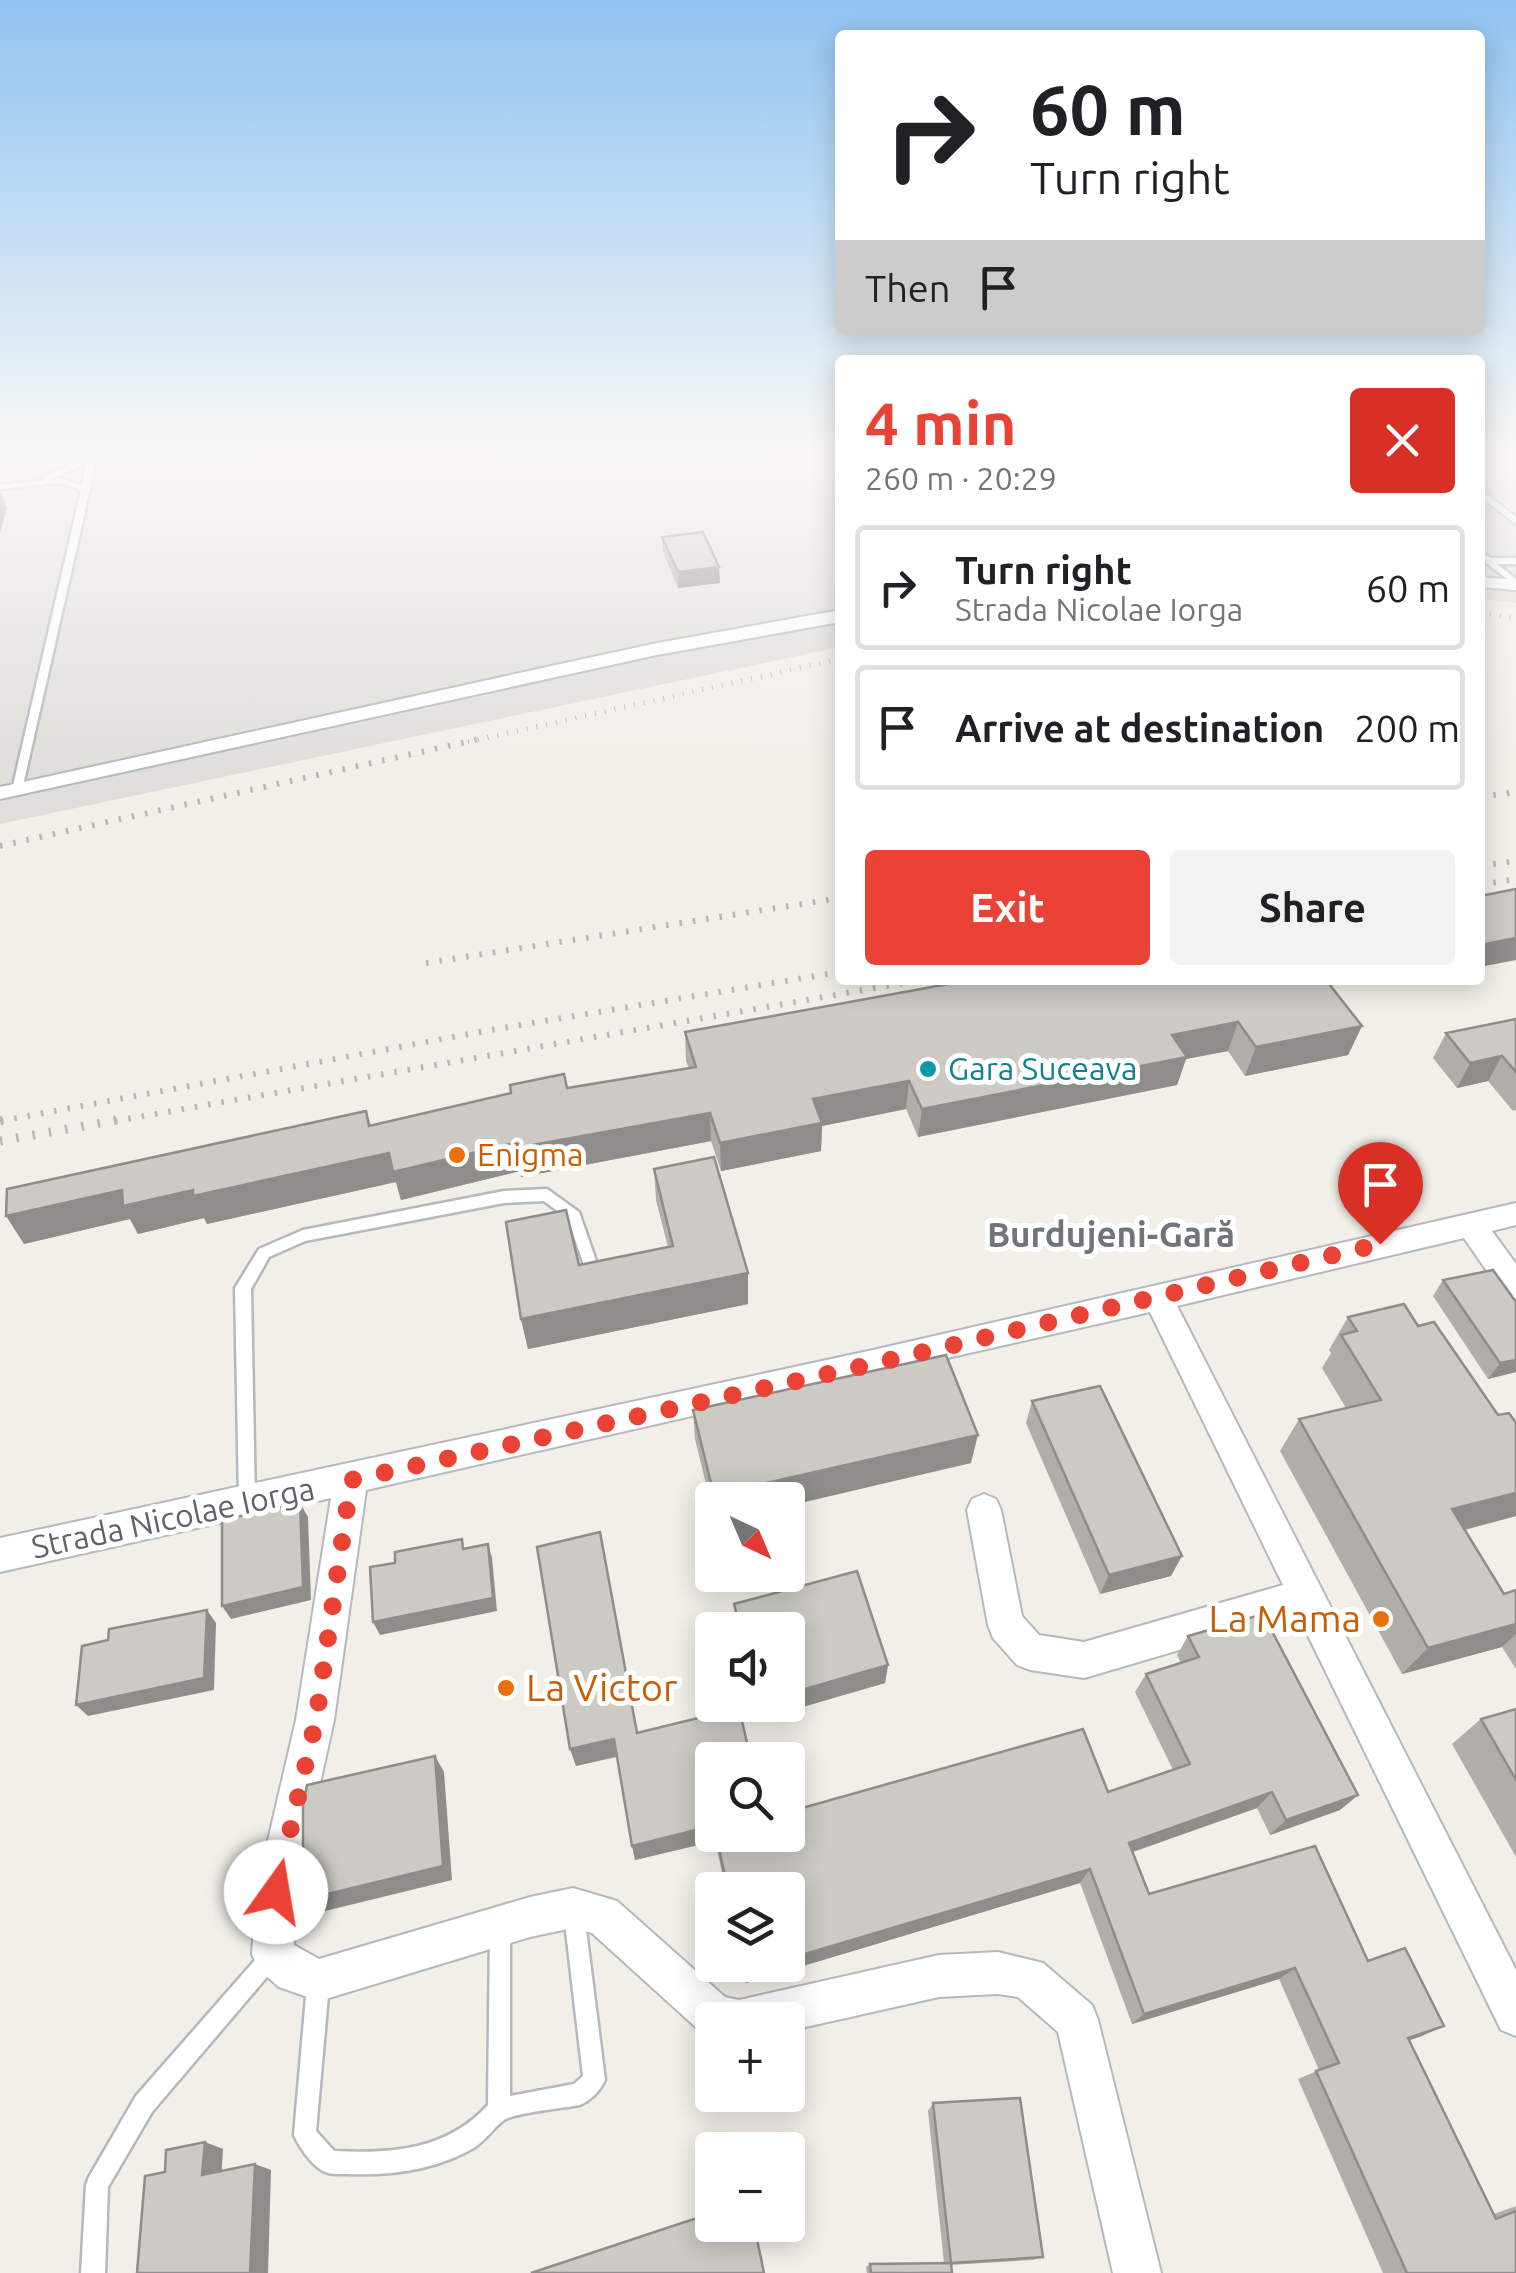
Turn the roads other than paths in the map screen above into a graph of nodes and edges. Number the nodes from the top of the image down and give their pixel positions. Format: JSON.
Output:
{"nodes":[{"id":1,"x":68,"y":558,"type":"edge"},
{"id":2,"x":1485,"y":558,"type":"edge"},
{"id":3,"x":1491,"y":558,"type":"edge"},
{"id":4,"x":1516,"y":562,"type":"edge"},
{"id":5,"x":1485,"y":582,"type":"edge"},
{"id":6,"x":1516,"y":584,"type":"edge"},
{"id":7,"x":835,"y":617,"type":"edge"},
{"id":8,"x":8,"y":791,"type":"edge"},
{"id":9,"x":1516,"y":1214,"type":"edge"},
{"id":10,"x":1471,"y":1224,"type":"junction"},
{"id":11,"x":589,"y":1261,"type":"edge"},
{"id":12,"x":1516,"y":1288,"type":"edge"},
{"id":13,"x":1157,"y":1296,"type":"junction"},
{"id":14,"x":351,"y":1480,"type":"junction"},
{"id":15,"x":247,"y":1502,"type":"junction"},
{"id":16,"x":984,"y":1510,"type":"dead end"},
{"id":17,"x":0,"y":1554,"type":"edge"},
{"id":18,"x":1304,"y":1596,"type":"junction"},
{"id":19,"x":573,"y":1908,"type":"junction"},
{"id":20,"x":500,"y":1926,"type":"junction"},
{"id":21,"x":273,"y":1954,"type":"junction"},
{"id":22,"x":318,"y":1980,"type":"junction"},
{"id":23,"x":700,"y":2002,"type":"edge"},
{"id":24,"x":805,"y":2006,"type":"edge"},
{"id":25,"x":1516,"y":2015,"type":"edge"},
{"id":26,"x":499,"y":2109,"type":"junction"},
{"id":27,"x":93,"y":2273,"type":"edge"},
{"id":28,"x":1137,"y":2273,"type":"edge"}],
"edges":[{"from":1,"to":8,"type":"lane"},
{"from":2,"to":6,"type":"lane"},
{"from":3,"to":4,"type":"lane"},
{"from":5,"to":6,"type":"street"},
{"from":7,"to":8,"type":"street"},
{"from":9,"to":10,"type":"street","name":"Strada Nicolae Iorga"},
{"from":10,"to":12,"type":"street"},
{"from":10,"to":13,"type":"street","name":"Strada Nicolae Iorga"},
{"from":11,"to":15,"type":"lane"},
{"from":13,"to":14,"type":"street","name":"Strada Nicolae Iorga"},
{"from":13,"to":18,"type":"street"},
{"from":14,"to":15,"type":"street","name":"Strada Nicolae Iorga"},
{"from":14,"to":21,"type":"street"},
{"from":15,"to":17,"type":"street","name":"Strada Nicolae Iorga"},
{"from":16,"to":18,"type":"street"},
{"from":18,"to":25,"type":"street"},
{"from":19,"to":20,"type":"street"},
{"from":19,"to":23,"type":"street"},
{"from":19,"to":26,"type":"lane"},
{"from":20,"to":22,"type":"street"},
{"from":20,"to":26,"type":"lane"},
{"from":21,"to":22,"type":"street"},
{"from":21,"to":27,"type":"lane"},
{"from":22,"to":26,"type":"lane"},
{"from":24,"to":28,"type":"street"}]}
